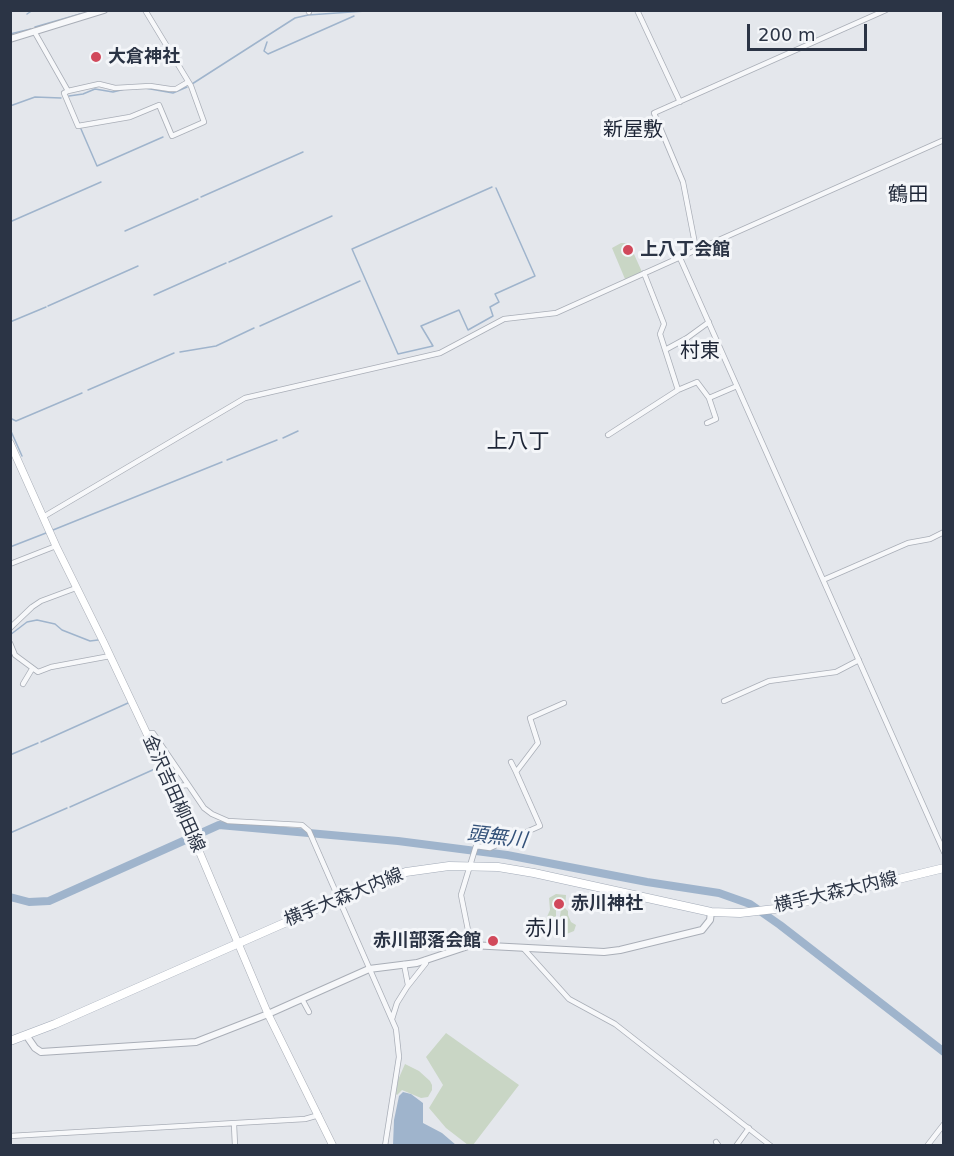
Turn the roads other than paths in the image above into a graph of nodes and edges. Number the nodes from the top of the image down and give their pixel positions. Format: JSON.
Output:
{"nodes":[{"id":1,"x":104,"y":10,"type":"edge"},
{"id":2,"x":145,"y":10,"type":"edge"},
{"id":3,"x":637,"y":10,"type":"edge"},
{"id":4,"x":886,"y":10,"type":"edge"},
{"id":5,"x":34,"y":30,"type":"junction"},
{"id":6,"x":10,"y":39,"type":"edge"},
{"id":7,"x":188,"y":82,"type":"junction"},
{"id":8,"x":68,"y":91,"type":"junction"},
{"id":9,"x":680,"y":102,"type":"junction"},
{"id":10,"x":944,"y":140,"type":"edge"},
{"id":11,"x":694,"y":251,"type":"junction"},
{"id":12,"x":680,"y":258,"type":"junction"},
{"id":13,"x":644,"y":273,"type":"junction"},
{"id":14,"x":708,"y":322,"type":"junction"},
{"id":15,"x":665,"y":350,"type":"junction"},
{"id":16,"x":736,"y":386,"type":"junction"},
{"id":17,"x":678,"y":390,"type":"junction"},
{"id":18,"x":709,"y":398,"type":"junction"},
{"id":19,"x":706,"y":423,"type":"dead end"},
{"id":20,"x":608,"y":435,"type":"dead end"},
{"id":21,"x":10,"y":443,"type":"edge"},
{"id":22,"x":43,"y":517,"type":"junction"},
{"id":23,"x":944,"y":532,"type":"edge"},
{"id":24,"x":56,"y":546,"type":"junction"},
{"id":25,"x":10,"y":564,"type":"edge"},
{"id":26,"x":823,"y":580,"type":"junction"},
{"id":27,"x":76,"y":588,"type":"junction"},
{"id":28,"x":10,"y":628,"type":"edge"},
{"id":29,"x":10,"y":644,"type":"edge"},
{"id":30,"x":110,"y":656,"type":"junction"},
{"id":31,"x":859,"y":660,"type":"junction"},
{"id":32,"x":32,"y":669,"type":"junction"},
{"id":33,"x":23,"y":684,"type":"dead end"},
{"id":34,"x":724,"y":701,"type":"dead end"},
{"id":35,"x":564,"y":703,"type":"dead end"},
{"id":36,"x":146,"y":734,"type":"junction"},
{"id":37,"x":511,"y":762,"type":"dead end"},
{"id":38,"x":516,"y":772,"type":"junction"},
{"id":39,"x":188,"y":785,"type":"junction"},
{"id":40,"x":172,"y":787,"type":"junction"},
{"id":41,"x":944,"y":852,"type":"edge"},
{"id":42,"x":471,"y":865,"type":"junction"},
{"id":43,"x":944,"y":868,"type":"edge"},
{"id":44,"x":339,"y":899,"type":"junction"},
{"id":45,"x":711,"y":912,"type":"junction"},
{"id":46,"x":237,"y":943,"type":"junction"},
{"id":47,"x":471,"y":945,"type":"junction"},
{"id":48,"x":524,"y":949,"type":"junction"},
{"id":49,"x":424,"y":960,"type":"junction"},
{"id":50,"x":404,"y":964,"type":"junction"},
{"id":51,"x":369,"y":969,"type":"junction"},
{"id":52,"x":408,"y":985,"type":"junction"},
{"id":53,"x":302,"y":999,"type":"junction"},
{"id":54,"x":309,"y":1012,"type":"dead end"},
{"id":55,"x":268,"y":1014,"type":"junction"},
{"id":56,"x":392,"y":1021,"type":"junction"},
{"id":57,"x":26,"y":1035,"type":"junction"},
{"id":58,"x":10,"y":1041,"type":"edge"},
{"id":59,"x":319,"y":1115,"type":"junction"},
{"id":60,"x":234,"y":1124,"type":"junction"},
{"id":61,"x":944,"y":1124,"type":"edge"},
{"id":62,"x":748,"y":1128,"type":"junction"},
{"id":63,"x":10,"y":1136,"type":"edge"},
{"id":64,"x":235,"y":1146,"type":"edge"},
{"id":65,"x":333,"y":1146,"type":"edge"},
{"id":66,"x":385,"y":1146,"type":"edge"},
{"id":67,"x":736,"y":1146,"type":"edge"},
{"id":68,"x":771,"y":1146,"type":"edge"},
{"id":69,"x":927,"y":1146,"type":"edge"}],
"edges":[{"from":1,"to":5,"type":"street"},
{"from":2,"to":7,"type":"street"},
{"from":3,"to":9,"type":"street"},
{"from":4,"to":9,"type":"street"},
{"from":5,"to":6,"type":"street"},
{"from":5,"to":8,"type":"street"},
{"from":7,"to":8,"type":"street"},
{"from":7,"to":8,"type":"street"},
{"from":9,"to":11,"type":"street"},
{"from":10,"to":11,"type":"street"},
{"from":11,"to":12,"type":"street"},
{"from":12,"to":13,"type":"street"},
{"from":12,"to":14,"type":"street"},
{"from":13,"to":15,"type":"street"},
{"from":13,"to":22,"type":"street"},
{"from":14,"to":15,"type":"street"},
{"from":14,"to":16,"type":"street"},
{"from":15,"to":17,"type":"street"},
{"from":16,"to":18,"type":"street"},
{"from":16,"to":26,"type":"street"},
{"from":17,"to":18,"type":"street"},
{"from":17,"to":20,"type":"street"},
{"from":18,"to":19,"type":"street"},
{"from":21,"to":22,"type":"main road","name":"金沢吉田柳田線"},
{"from":22,"to":24,"type":"main road","name":"金沢吉田柳田線"},
{"from":23,"to":26,"type":"street"},
{"from":24,"to":25,"type":"street"},
{"from":24,"to":27,"type":"main road","name":"金沢吉田柳田線"},
{"from":26,"to":31,"type":"street"},
{"from":27,"to":28,"type":"street"},
{"from":27,"to":30,"type":"main road","name":"金沢吉田柳田線"},
{"from":29,"to":32,"type":"street"},
{"from":30,"to":32,"type":"street"},
{"from":30,"to":36,"type":"main road","name":"金沢吉田柳田線"},
{"from":31,"to":34,"type":"street"},
{"from":31,"to":41,"type":"street"},
{"from":32,"to":33,"type":"street"},
{"from":35,"to":38,"type":"street"},
{"from":36,"to":39,"type":"street"},
{"from":36,"to":40,"type":"main road","name":"金沢吉田柳田線"},
{"from":37,"to":38,"type":"street"},
{"from":38,"to":42,"type":"street"},
{"from":39,"to":40,"type":"street"},
{"from":39,"to":44,"type":"street"},
{"from":40,"to":46,"type":"main road","name":"金沢吉田柳田線"},
{"from":42,"to":44,"type":"main road","name":"横手大森大内線"},
{"from":42,"to":45,"type":"main road","name":"横手大森大内線"},
{"from":42,"to":47,"type":"street"},
{"from":43,"to":45,"type":"main road","name":"横手大森大内線"},
{"from":44,"to":46,"type":"main road","name":"横手大森大内線"},
{"from":44,"to":51,"type":"street"},
{"from":45,"to":48,"type":"street"},
{"from":46,"to":55,"type":"main road","name":"金沢吉田柳田線"},
{"from":46,"to":57,"type":"main road","name":"横手大森大内線"},
{"from":47,"to":48,"type":"street"},
{"from":47,"to":49,"type":"street"},
{"from":48,"to":62,"type":"street"},
{"from":49,"to":50,"type":"street"},
{"from":49,"to":52,"type":"street"},
{"from":50,"to":51,"type":"street"},
{"from":50,"to":52,"type":"street"},
{"from":51,"to":53,"type":"street"},
{"from":51,"to":56,"type":"street"},
{"from":52,"to":56,"type":"street"},
{"from":53,"to":54,"type":"street"},
{"from":53,"to":55,"type":"street"},
{"from":55,"to":57,"type":"street"},
{"from":55,"to":59,"type":"main road","name":"金沢吉田柳田線"},
{"from":56,"to":66,"type":"street"},
{"from":57,"to":58,"type":"main road","name":"横手大森大内線"},
{"from":59,"to":60,"type":"street"},
{"from":59,"to":65,"type":"main road","name":"金沢吉田柳田線"},
{"from":60,"to":63,"type":"street"},
{"from":60,"to":64,"type":"street"},
{"from":61,"to":69,"type":"street"},
{"from":62,"to":67,"type":"street"},
{"from":62,"to":68,"type":"street"}]}
